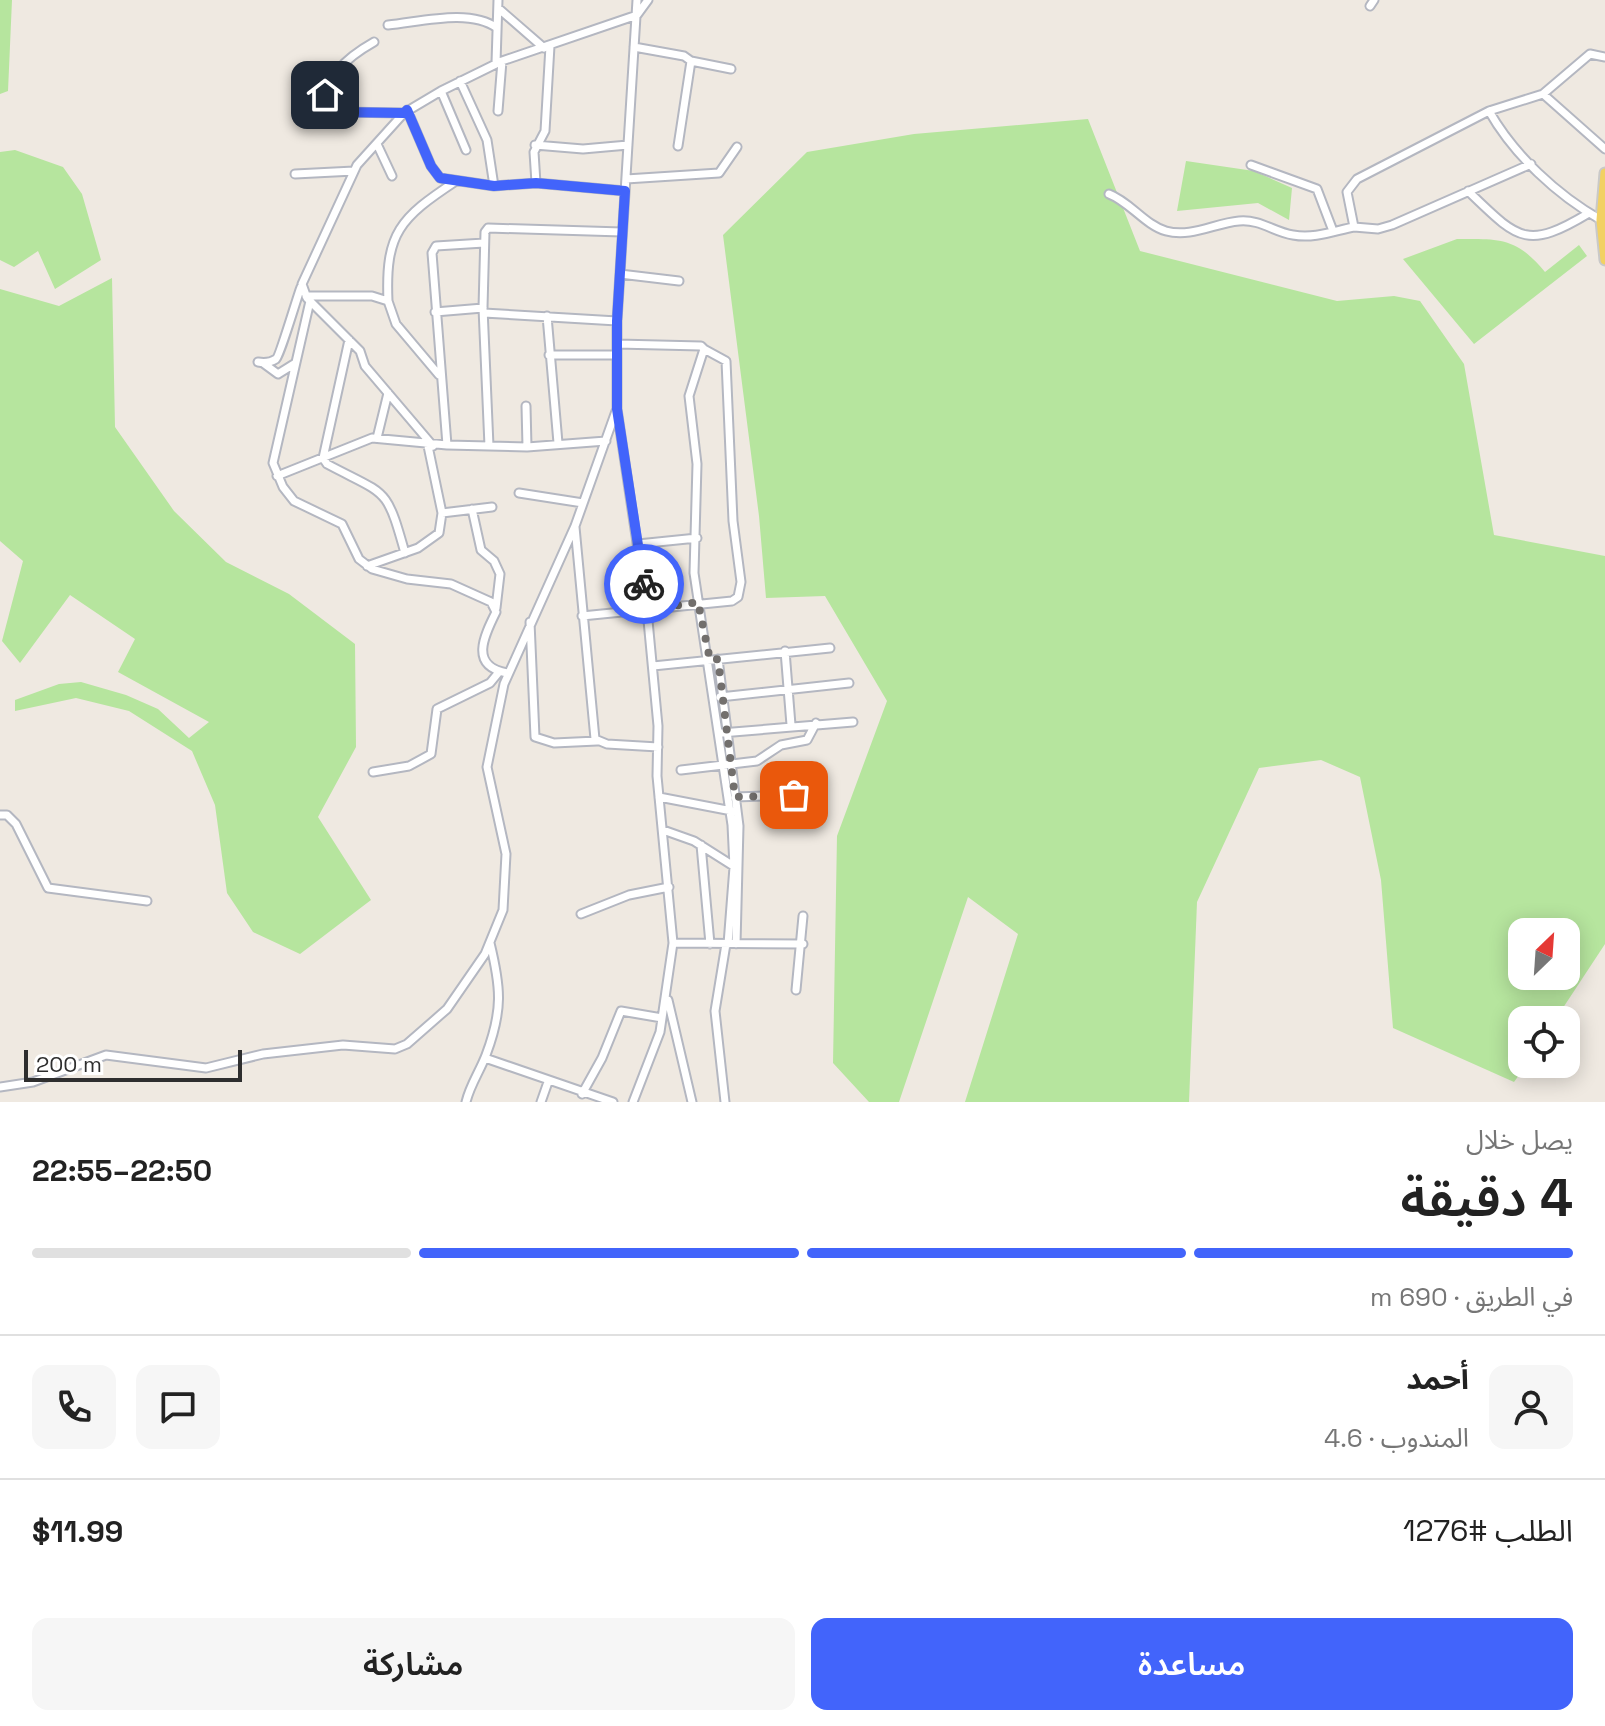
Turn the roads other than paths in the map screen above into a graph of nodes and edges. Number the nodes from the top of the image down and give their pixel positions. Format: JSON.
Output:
{"nodes":[{"id":1,"x":637,"y":0,"type":"edge"},
{"id":2,"x":648,"y":0,"type":"edge"},
{"id":3,"x":498,"y":4,"type":"edge"},
{"id":4,"x":637,"y":15,"type":"junction"},
{"id":5,"x":388,"y":25,"type":"dead end"},
{"id":6,"x":497,"y":28,"type":"junction"},
{"id":7,"x":374,"y":42,"type":"dead end"},
{"id":8,"x":547,"y":47,"type":"junction"},
{"id":9,"x":634,"y":47,"type":"junction"},
{"id":10,"x":1605,"y":57,"type":"edge"},
{"id":11,"x":691,"y":61,"type":"junction"},
{"id":12,"x":499,"y":62,"type":"junction"},
{"id":13,"x":731,"y":69,"type":"dead end"},
{"id":14,"x":460,"y":81,"type":"junction"},
{"id":15,"x":441,"y":91,"type":"junction"},
{"id":16,"x":1543,"y":94,"type":"junction"},
{"id":17,"x":498,"y":111,"type":"dead end"},
{"id":18,"x":1489,"y":111,"type":"junction"},
{"id":19,"x":406,"y":112,"type":"junction"},
{"id":20,"x":377,"y":144,"type":"junction"},
{"id":21,"x":535,"y":145,"type":"junction"},
{"id":22,"x":628,"y":145,"type":"junction"},
{"id":23,"x":678,"y":146,"type":"dead end"},
{"id":24,"x":737,"y":147,"type":"dead end"},
{"id":25,"x":1605,"y":149,"type":"edge"},
{"id":26,"x":466,"y":150,"type":"dead end"},
{"id":27,"x":1531,"y":164,"type":"junction"},
{"id":28,"x":1251,"y":165,"type":"dead end"},
{"id":29,"x":354,"y":171,"type":"junction"},
{"id":30,"x":1605,"y":173,"type":"edge"},
{"id":31,"x":295,"y":174,"type":"dead end"},
{"id":32,"x":392,"y":176,"type":"dead end"},
{"id":33,"x":626,"y":179,"type":"junction"},
{"id":34,"x":456,"y":181,"type":"junction"},
{"id":35,"x":536,"y":183,"type":"junction"},
{"id":36,"x":494,"y":186,"type":"junction"},
{"id":37,"x":625,"y":191,"type":"junction"},
{"id":38,"x":1468,"y":191,"type":"junction"},
{"id":39,"x":1109,"y":194,"type":"dead end"},
{"id":40,"x":1589,"y":213,"type":"junction"},
{"id":41,"x":1601,"y":220,"type":"junction"},
{"id":42,"x":1354,"y":227,"type":"junction"},
{"id":43,"x":1333,"y":231,"type":"junction"},
{"id":44,"x":622,"y":232,"type":"junction"},
{"id":45,"x":484,"y":243,"type":"junction"},
{"id":46,"x":1605,"y":260,"type":"edge"},
{"id":47,"x":620,"y":274,"type":"junction"},
{"id":48,"x":679,"y":281,"type":"dead end"},
{"id":49,"x":302,"y":284,"type":"junction"},
{"id":50,"x":308,"y":298,"type":"junction"},
{"id":51,"x":388,"y":301,"type":"junction"},
{"id":52,"x":484,"y":310,"type":"junction"},
{"id":53,"x":435,"y":312,"type":"junction"},
{"id":54,"x":547,"y":316,"type":"junction"},
{"id":55,"x":617,"y":321,"type":"junction"},
{"id":56,"x":349,"y":340,"type":"junction"},
{"id":57,"x":617,"y":344,"type":"junction"},
{"id":58,"x":704,"y":349,"type":"junction"},
{"id":59,"x":549,"y":355,"type":"junction"},
{"id":60,"x":617,"y":355,"type":"junction"},
{"id":61,"x":295,"y":364,"type":"junction"},
{"id":62,"x":439,"y":375,"type":"junction"},
{"id":63,"x":388,"y":393,"type":"junction"},
{"id":64,"x":526,"y":406,"type":"dead end"},
{"id":65,"x":617,"y":409,"type":"junction"},
{"id":66,"x":377,"y":438,"type":"junction"},
{"id":67,"x":558,"y":443,"type":"junction"},
{"id":68,"x":620,"y":444,"type":"junction"},
{"id":69,"x":447,"y":445,"type":"junction"},
{"id":70,"x":605,"y":445,"type":"junction"},
{"id":71,"x":430,"y":446,"type":"junction"},
{"id":72,"x":489,"y":446,"type":"junction"},
{"id":73,"x":527,"y":447,"type":"junction"},
{"id":74,"x":323,"y":458,"type":"junction"},
{"id":75,"x":277,"y":476,"type":"junction"},
{"id":76,"x":519,"y":493,"type":"dead end"},
{"id":77,"x":583,"y":503,"type":"junction"},
{"id":78,"x":492,"y":507,"type":"dead end"},
{"id":79,"x":472,"y":509,"type":"junction"},
{"id":80,"x":442,"y":513,"type":"junction"},
{"id":81,"x":575,"y":526,"type":"junction"},
{"id":82,"x":697,"y":538,"type":"junction"},
{"id":83,"x":638,"y":544,"type":"junction"},
{"id":84,"x":405,"y":553,"type":"junction"},
{"id":85,"x":367,"y":566,"type":"junction"},
{"id":86,"x":698,"y":602,"type":"junction"},
{"id":87,"x":496,"y":608,"type":"junction"},
{"id":88,"x":647,"y":610,"type":"junction"},
{"id":89,"x":582,"y":616,"type":"junction"},
{"id":90,"x":530,"y":620,"type":"junction"},
{"id":91,"x":524,"y":633,"type":"junction"},
{"id":92,"x":532,"y":644,"type":"junction"},
{"id":93,"x":830,"y":648,"type":"dead end"},
{"id":94,"x":785,"y":651,"type":"junction"},
{"id":95,"x":714,"y":659,"type":"junction"},
{"id":96,"x":653,"y":666,"type":"junction"},
{"id":97,"x":503,"y":672,"type":"junction"},
{"id":98,"x":849,"y":683,"type":"dead end"},
{"id":99,"x":788,"y":688,"type":"junction"},
{"id":100,"x":718,"y":697,"type":"junction"},
{"id":101,"x":853,"y":722,"type":"dead end"},
{"id":102,"x":816,"y":723,"type":"junction"},
{"id":103,"x":791,"y":725,"type":"junction"},
{"id":104,"x":722,"y":732,"type":"junction"},
{"id":105,"x":597,"y":741,"type":"junction"},
{"id":106,"x":658,"y":747,"type":"junction"},
{"id":107,"x":726,"y":765,"type":"junction"},
{"id":108,"x":681,"y":770,"type":"dead end"},
{"id":109,"x":373,"y":772,"type":"dead end"},
{"id":110,"x":659,"y":797,"type":"junction"},
{"id":111,"x":735,"y":797,"type":"junction"},
{"id":112,"x":822,"y":806,"type":"dead end"},
{"id":113,"x":734,"y":812,"type":"junction"},
{"id":114,"x":0,"y":815,"type":"edge"},
{"id":115,"x":663,"y":830,"type":"junction"},
{"id":116,"x":701,"y":845,"type":"junction"},
{"id":117,"x":737,"y":869,"type":"junction"},
{"id":118,"x":669,"y":887,"type":"junction"},
{"id":119,"x":147,"y":901,"type":"dead end"},
{"id":120,"x":581,"y":914,"type":"dead end"},
{"id":121,"x":803,"y":916,"type":"dead end"},
{"id":122,"x":490,"y":943,"type":"junction"},
{"id":123,"x":673,"y":943,"type":"junction"},
{"id":124,"x":710,"y":944,"type":"junction"},
{"id":125,"x":730,"y":944,"type":"junction"},
{"id":126,"x":803,"y":944,"type":"junction"},
{"id":127,"x":796,"y":990,"type":"dead end"},
{"id":128,"x":667,"y":997,"type":"junction"},
{"id":129,"x":662,"y":1018,"type":"junction"},
{"id":130,"x":485,"y":1058,"type":"junction"},
{"id":131,"x":548,"y":1082,"type":"junction"},
{"id":132,"x":0,"y":1087,"type":"edge"},
{"id":133,"x":582,"y":1094,"type":"junction"},
{"id":134,"x":466,"y":1102,"type":"edge"},
{"id":135,"x":541,"y":1102,"type":"edge"},
{"id":136,"x":613,"y":1102,"type":"edge"},
{"id":137,"x":633,"y":1102,"type":"edge"},
{"id":138,"x":692,"y":1102,"type":"edge"},
{"id":139,"x":725,"y":1102,"type":"edge"}],
"edges":[{"from":1,"to":4,"type":"street"},
{"from":2,"to":4,"type":"street"},
{"from":3,"to":6,"type":"street"},
{"from":3,"to":8,"type":"street"},
{"from":4,"to":8,"type":"street"},
{"from":4,"to":9,"type":"street"},
{"from":5,"to":6,"type":"street"},
{"from":6,"to":12,"type":"street"},
{"from":7,"to":19,"type":"street"},
{"from":8,"to":12,"type":"street"},
{"from":8,"to":21,"type":"street"},
{"from":9,"to":11,"type":"street"},
{"from":9,"to":22,"type":"street"},
{"from":10,"to":16,"type":"street"},
{"from":11,"to":13,"type":"street"},
{"from":11,"to":23,"type":"street"},
{"from":12,"to":14,"type":"street"},
{"from":12,"to":17,"type":"street"},
{"from":14,"to":15,"type":"street"},
{"from":14,"to":36,"type":"street"},
{"from":15,"to":19,"type":"street"},
{"from":15,"to":26,"type":"street"},
{"from":16,"to":18,"type":"street"},
{"from":16,"to":25,"type":"street"},
{"from":18,"to":27,"type":"street"},
{"from":18,"to":42,"type":"street"},
{"from":19,"to":20,"type":"street"},
{"from":19,"to":34,"type":"street"},
{"from":20,"to":29,"type":"street"},
{"from":20,"to":32,"type":"street"},
{"from":21,"to":22,"type":"street"},
{"from":21,"to":35,"type":"street"},
{"from":22,"to":33,"type":"street"},
{"from":24,"to":33,"type":"street"},
{"from":27,"to":38,"type":"street"},
{"from":27,"to":40,"type":"street"},
{"from":28,"to":43,"type":"street"},
{"from":29,"to":31,"type":"street"},
{"from":29,"to":49,"type":"street"},
{"from":30,"to":41,"type":"main road"},
{"from":33,"to":37,"type":"street"},
{"from":34,"to":36,"type":"street"},
{"from":34,"to":51,"type":"street"},
{"from":35,"to":36,"type":"street"},
{"from":35,"to":37,"type":"street"},
{"from":37,"to":44,"type":"street"},
{"from":38,"to":40,"type":"street"},
{"from":38,"to":42,"type":"street"},
{"from":39,"to":43,"type":"street"},
{"from":40,"to":41,"type":"street"},
{"from":41,"to":46,"type":"main road"},
{"from":42,"to":43,"type":"street"},
{"from":44,"to":45,"type":"street"},
{"from":44,"to":47,"type":"street"},
{"from":45,"to":52,"type":"street"},
{"from":45,"to":53,"type":"street"},
{"from":47,"to":48,"type":"street"},
{"from":47,"to":55,"type":"street"},
{"from":49,"to":50,"type":"street"},
{"from":49,"to":61,"type":"street"},
{"from":50,"to":51,"type":"street"},
{"from":50,"to":56,"type":"street"},
{"from":50,"to":61,"type":"street"},
{"from":51,"to":62,"type":"street"},
{"from":52,"to":53,"type":"street"},
{"from":52,"to":54,"type":"street"},
{"from":52,"to":72,"type":"street"},
{"from":53,"to":62,"type":"street"},
{"from":54,"to":55,"type":"street"},
{"from":54,"to":59,"type":"street"},
{"from":55,"to":57,"type":"street"},
{"from":56,"to":63,"type":"street"},
{"from":56,"to":74,"type":"street"},
{"from":57,"to":58,"type":"street"},
{"from":57,"to":60,"type":"street"},
{"from":58,"to":82,"type":"street"},
{"from":58,"to":86,"type":"street"},
{"from":59,"to":60,"type":"street"},
{"from":59,"to":67,"type":"street"},
{"from":60,"to":65,"type":"street"},
{"from":61,"to":75,"type":"street"},
{"from":62,"to":69,"type":"street"},
{"from":63,"to":66,"type":"street"},
{"from":63,"to":71,"type":"street"},
{"from":64,"to":73,"type":"street"},
{"from":65,"to":68,"type":"street"},
{"from":65,"to":70,"type":"street"},
{"from":66,"to":71,"type":"street"},
{"from":66,"to":74,"type":"street"},
{"from":67,"to":70,"type":"street"},
{"from":67,"to":73,"type":"street"},
{"from":68,"to":70,"type":"street"},
{"from":68,"to":83,"type":"street"},
{"from":69,"to":71,"type":"street"},
{"from":69,"to":72,"type":"street"},
{"from":70,"to":77,"type":"street"},
{"from":71,"to":80,"type":"street"},
{"from":72,"to":73,"type":"street"},
{"from":74,"to":75,"type":"street"},
{"from":74,"to":84,"type":"street"},
{"from":75,"to":85,"type":"street"},
{"from":76,"to":77,"type":"street"},
{"from":77,"to":81,"type":"street"},
{"from":78,"to":79,"type":"street"},
{"from":79,"to":80,"type":"street"},
{"from":79,"to":87,"type":"street"},
{"from":80,"to":84,"type":"street"},
{"from":81,"to":89,"type":"street"},
{"from":81,"to":90,"type":"street"},
{"from":82,"to":83,"type":"street"},
{"from":82,"to":86,"type":"street"},
{"from":83,"to":88,"type":"street"},
{"from":84,"to":85,"type":"street"},
{"from":85,"to":87,"type":"street"},
{"from":86,"to":88,"type":"street"},
{"from":86,"to":95,"type":"street"},
{"from":87,"to":97,"type":"street"},
{"from":88,"to":89,"type":"street"},
{"from":88,"to":96,"type":"street"},
{"from":89,"to":105,"type":"street"},
{"from":90,"to":91,"type":"street"},
{"from":90,"to":92,"type":"street"},
{"from":91,"to":92,"type":"street"},
{"from":91,"to":97,"type":"street"},
{"from":92,"to":105,"type":"street"},
{"from":93,"to":94,"type":"street"},
{"from":94,"to":95,"type":"street"},
{"from":94,"to":99,"type":"street"},
{"from":95,"to":96,"type":"street"},
{"from":95,"to":100,"type":"street"},
{"from":96,"to":106,"type":"street"},
{"from":97,"to":109,"type":"street"},
{"from":97,"to":122,"type":"street"},
{"from":98,"to":99,"type":"street"},
{"from":99,"to":100,"type":"street"},
{"from":99,"to":103,"type":"street"},
{"from":100,"to":104,"type":"street"},
{"from":101,"to":102,"type":"street"},
{"from":102,"to":103,"type":"street"},
{"from":102,"to":107,"type":"street"},
{"from":103,"to":104,"type":"street"},
{"from":104,"to":107,"type":"street"},
{"from":105,"to":106,"type":"street"},
{"from":106,"to":110,"type":"street"},
{"from":107,"to":108,"type":"street"},
{"from":107,"to":111,"type":"street"},
{"from":107,"to":113,"type":"street"},
{"from":110,"to":113,"type":"street"},
{"from":110,"to":115,"type":"street"},
{"from":111,"to":112,"type":"street"},
{"from":111,"to":113,"type":"street"},
{"from":113,"to":117,"type":"street"},
{"from":114,"to":119,"type":"street"},
{"from":115,"to":116,"type":"street"},
{"from":115,"to":118,"type":"street"},
{"from":116,"to":117,"type":"street"},
{"from":116,"to":124,"type":"street"},
{"from":117,"to":125,"type":"street"},
{"from":118,"to":120,"type":"street"},
{"from":118,"to":123,"type":"street"},
{"from":121,"to":126,"type":"street"},
{"from":122,"to":130,"type":"street"},
{"from":122,"to":132,"type":"street"},
{"from":123,"to":124,"type":"street"},
{"from":123,"to":128,"type":"street"},
{"from":124,"to":125,"type":"street"},
{"from":125,"to":126,"type":"street"},
{"from":125,"to":139,"type":"street"},
{"from":126,"to":127,"type":"street"},
{"from":128,"to":129,"type":"street"},
{"from":128,"to":138,"type":"street"},
{"from":129,"to":133,"type":"street"},
{"from":129,"to":137,"type":"street"},
{"from":130,"to":131,"type":"street"},
{"from":130,"to":134,"type":"street"},
{"from":131,"to":133,"type":"street"},
{"from":131,"to":135,"type":"street"},
{"from":133,"to":136,"type":"street"}]}
